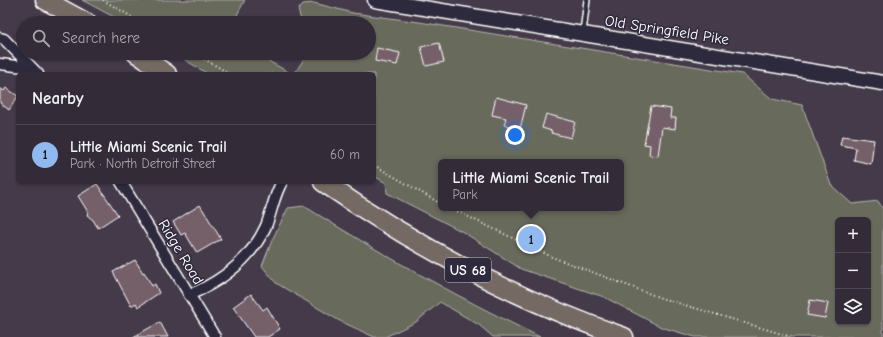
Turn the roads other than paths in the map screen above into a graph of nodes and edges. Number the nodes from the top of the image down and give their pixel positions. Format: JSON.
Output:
{"nodes":[{"id":1,"x":45,"y":0,"type":"edge"},
{"id":2,"x":375,"y":0,"type":"edge"},
{"id":3,"x":587,"y":0,"type":"edge"},
{"id":4,"x":74,"y":16,"type":"edge"},
{"id":5,"x":583,"y":34,"type":"junction"},
{"id":6,"x":0,"y":38,"type":"edge"},
{"id":7,"x":16,"y":51,"type":"edge"},
{"id":8,"x":24,"y":60,"type":"edge"},
{"id":9,"x":146,"y":60,"type":"edge"},
{"id":10,"x":0,"y":64,"type":"edge"},
{"id":11,"x":35,"y":71,"type":"edge"},
{"id":12,"x":164,"y":72,"type":"edge"},
{"id":13,"x":883,"y":83,"type":"edge"},
{"id":14,"x":122,"y":184,"type":"edge"},
{"id":15,"x":281,"y":184,"type":"edge"},
{"id":16,"x":326,"y":184,"type":"edge"},
{"id":17,"x":190,"y":295,"type":"junction"},
{"id":18,"x":215,"y":337,"type":"edge"},
{"id":19,"x":624,"y":337,"type":"edge"}],
"edges":[{"from":1,"to":4,"type":"highway"},
{"from":2,"to":5,"type":"street","name":"Old Springfield Pike"},
{"from":3,"to":5,"type":"lane"},
{"from":5,"to":13,"type":"street","name":"Old Springfield Pike"},
{"from":6,"to":7,"type":"street"},
{"from":8,"to":11,"type":"street"},
{"from":9,"to":12,"type":"highway"},
{"from":10,"to":11,"type":"street"},
{"from":14,"to":17,"type":"street","name":"Ridge Road"},
{"from":15,"to":17,"type":"street"},
{"from":16,"to":19,"type":"highway","number":"US 68"},
{"from":17,"to":18,"type":"street","name":"Ridge Road"}]}
